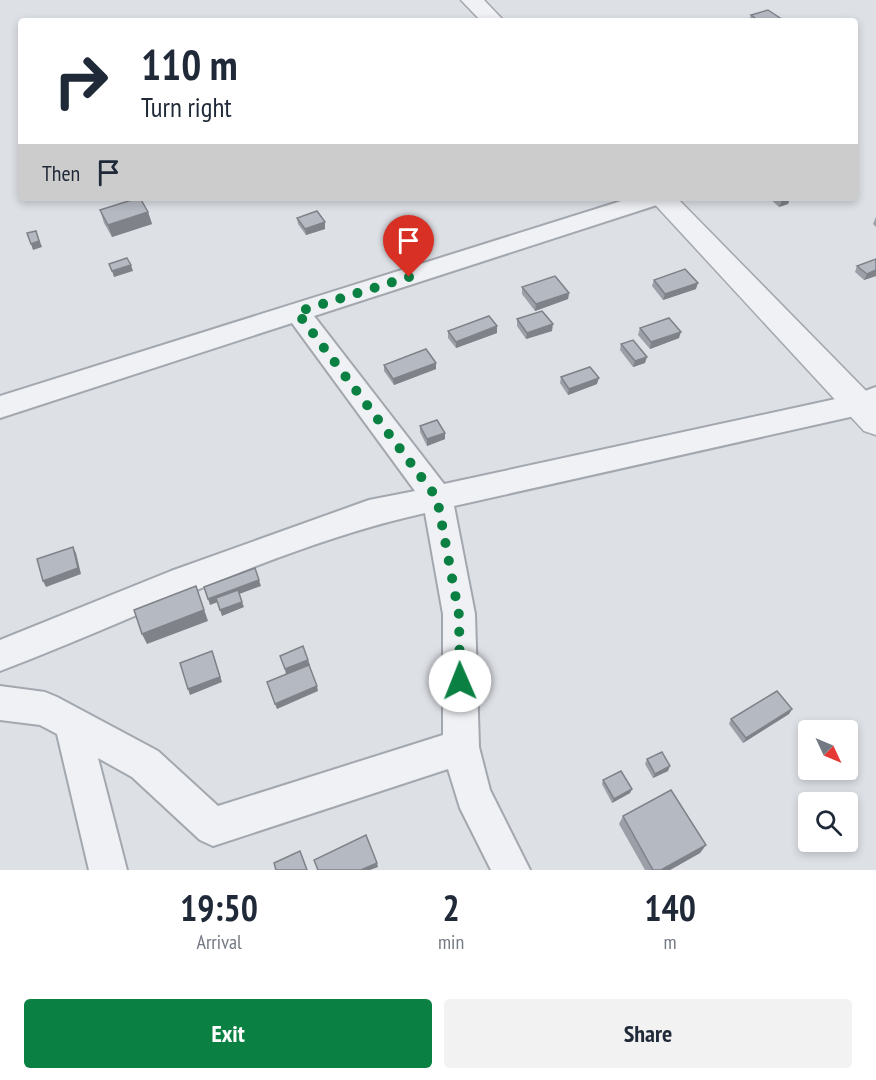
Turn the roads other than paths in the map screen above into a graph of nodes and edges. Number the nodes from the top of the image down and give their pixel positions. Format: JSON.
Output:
{"nodes":[{"id":1,"x":472,"y":0,"type":"edge"},
{"id":2,"x":491,"y":18,"type":"edge"},
{"id":3,"x":646,"y":201,"type":"edge"},
{"id":4,"x":665,"y":201,"type":"edge"},
{"id":5,"x":297,"y":312,"type":"junction"},
{"id":6,"x":0,"y":407,"type":"edge"},
{"id":7,"x":870,"y":408,"type":"edge"},
{"id":8,"x":437,"y":498,"type":"junction"},
{"id":9,"x":0,"y":656,"type":"edge"},
{"id":10,"x":0,"y":703,"type":"edge"},
{"id":11,"x":72,"y":724,"type":"junction"},
{"id":12,"x":461,"y":747,"type":"junction"},
{"id":13,"x":108,"y":870,"type":"edge"},
{"id":14,"x":511,"y":870,"type":"edge"}],
"edges":[{"from":1,"to":2,"type":"street"},
{"from":3,"to":5,"type":"street"},
{"from":4,"to":7,"type":"street"},
{"from":5,"to":6,"type":"street"},
{"from":5,"to":8,"type":"street"},
{"from":7,"to":8,"type":"street"},
{"from":8,"to":9,"type":"street"},
{"from":8,"to":12,"type":"street"},
{"from":10,"to":11,"type":"street"},
{"from":11,"to":12,"type":"street"},
{"from":11,"to":13,"type":"street"},
{"from":12,"to":14,"type":"street"}]}
